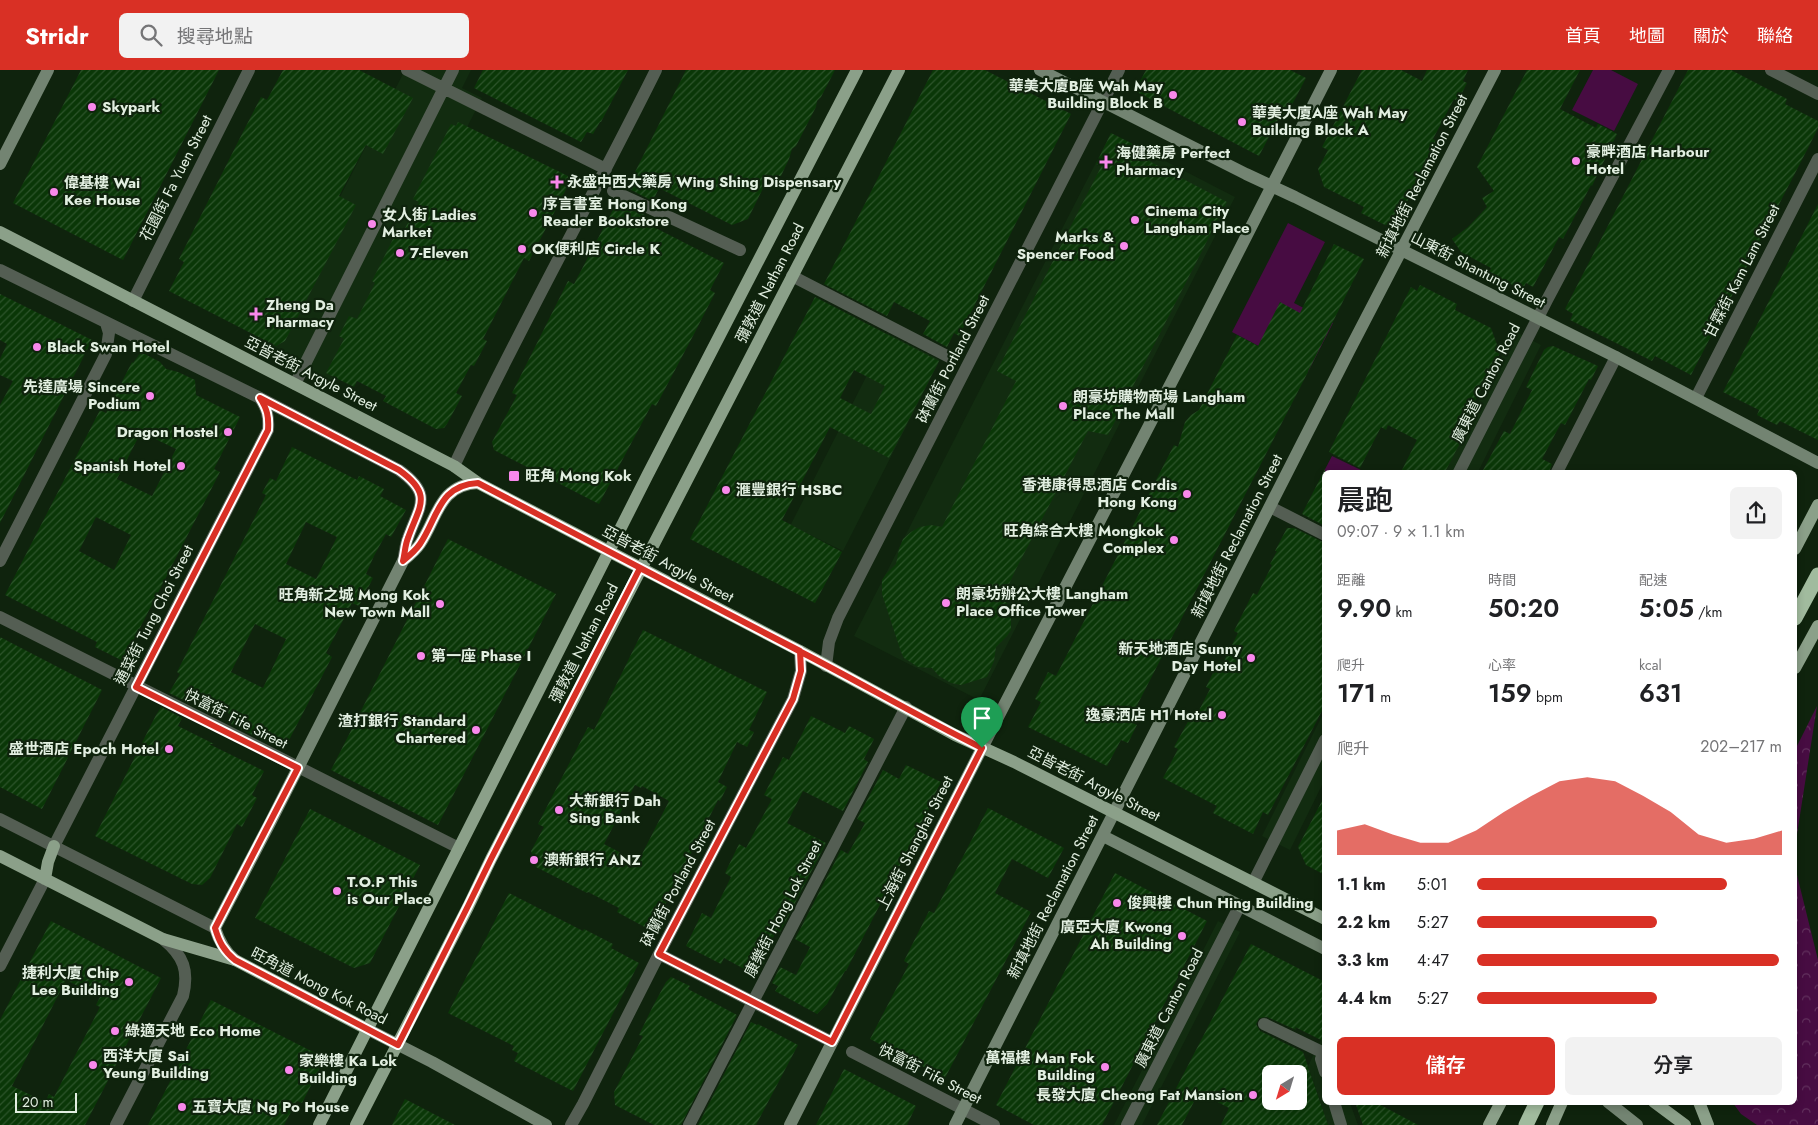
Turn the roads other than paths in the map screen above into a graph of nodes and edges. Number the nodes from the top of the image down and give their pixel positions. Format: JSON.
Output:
{"nodes":[{"id":1,"x":48,"y":70,"type":"edge"},
{"id":2,"x":249,"y":70,"type":"edge"},
{"id":3,"x":407,"y":70,"type":"edge"},
{"id":4,"x":453,"y":70,"type":"edge"},
{"id":5,"x":656,"y":70,"type":"edge"},
{"id":6,"x":857,"y":70,"type":"edge"},
{"id":7,"x":899,"y":70,"type":"edge"},
{"id":8,"x":1040,"y":70,"type":"edge"},
{"id":9,"x":1119,"y":70,"type":"edge"},
{"id":10,"x":1331,"y":70,"type":"edge"},
{"id":11,"x":1495,"y":70,"type":"edge"},
{"id":12,"x":1669,"y":70,"type":"edge"},
{"id":13,"x":1771,"y":70,"type":"edge"},
{"id":14,"x":444,"y":88,"type":"junction"},
{"id":15,"x":1818,"y":94,"type":"edge"},
{"id":16,"x":1103,"y":102,"type":"junction"},
{"id":17,"x":1818,"y":159,"type":"edge"},
{"id":18,"x":0,"y":164,"type":"edge"},
{"id":19,"x":606,"y":169,"type":"junction"},
{"id":20,"x":1272,"y":186,"type":"junction"},
{"id":21,"x":613,"y":191,"type":"dead end"},
{"id":22,"x":0,"y":232,"type":"edge"},
{"id":23,"x":740,"y":250,"type":"dead end"},
{"id":24,"x":1402,"y":250,"type":"junction"},
{"id":25,"x":0,"y":270,"type":"edge"},
{"id":26,"x":792,"y":276,"type":"junction"},
{"id":27,"x":133,"y":301,"type":"junction"},
{"id":28,"x":1537,"y":318,"type":"junction"},
{"id":29,"x":106,"y":323,"type":"junction"},
{"id":30,"x":1616,"y":357,"type":"junction"},
{"id":31,"x":951,"y":358,"type":"dead end"},
{"id":32,"x":295,"y":384,"type":"junction"},
{"id":33,"x":260,"y":398,"type":"junction"},
{"id":34,"x":1696,"y":398,"type":"junction"},
{"id":35,"x":1818,"y":464,"type":"edge"},
{"id":36,"x":454,"y":466,"type":"junction"},
{"id":37,"x":1460,"y":470,"type":"edge"},
{"id":38,"x":1558,"y":470,"type":"edge"},
{"id":39,"x":478,"y":483,"type":"junction"},
{"id":40,"x":1818,"y":505,"type":"edge"},
{"id":41,"x":1270,"y":507,"type":"junction"},
{"id":42,"x":1322,"y":533,"type":"edge"},
{"id":43,"x":1797,"y":544,"type":"edge"},
{"id":44,"x":609,"y":552,"type":"junction"},
{"id":45,"x":0,"y":561,"type":"edge"},
{"id":46,"x":403,"y":561,"type":"junction"},
{"id":47,"x":640,"y":568,"type":"junction"},
{"id":48,"x":1818,"y":575,"type":"edge"},
{"id":49,"x":1797,"y":614,"type":"edge"},
{"id":50,"x":0,"y":617,"type":"edge"},
{"id":51,"x":1818,"y":626,"type":"edge"},
{"id":52,"x":800,"y":651,"type":"junction"},
{"id":53,"x":1797,"y":664,"type":"edge"},
{"id":54,"x":826,"y":666,"type":"junction"},
{"id":55,"x":136,"y":687,"type":"junction"},
{"id":56,"x":906,"y":707,"type":"junction"},
{"id":57,"x":1322,"y":746,"type":"edge"},
{"id":58,"x":982,"y":748,"type":"junction"},
{"id":59,"x":298,"y":768,"type":"junction"},
{"id":60,"x":1114,"y":813,"type":"junction"},
{"id":61,"x":0,"y":819,"type":"edge"},
{"id":62,"x":1103,"y":836,"type":"junction"},
{"id":63,"x":54,"y":846,"type":"junction"},
{"id":64,"x":459,"y":848,"type":"junction"},
{"id":65,"x":0,"y":856,"type":"edge"},
{"id":66,"x":45,"y":879,"type":"junction"},
{"id":67,"x":1253,"y":882,"type":"junction"},
{"id":68,"x":1240,"y":905,"type":"junction"},
{"id":69,"x":1322,"y":917,"type":"edge"},
{"id":70,"x":215,"y":928,"type":"junction"},
{"id":71,"x":163,"y":939,"type":"junction"},
{"id":72,"x":1322,"y":947,"type":"edge"},
{"id":73,"x":659,"y":954,"type":"junction"},
{"id":74,"x":235,"y":960,"type":"junction"},
{"id":75,"x":0,"y":966,"type":"edge"},
{"id":76,"x":753,"y":1003,"type":"junction"},
{"id":77,"x":1264,"y":1024,"type":"dead end"},
{"id":78,"x":367,"y":1029,"type":"junction"},
{"id":79,"x":832,"y":1042,"type":"junction"},
{"id":80,"x":398,"y":1045,"type":"junction"},
{"id":81,"x":1322,"y":1051,"type":"edge"},
{"id":82,"x":852,"y":1052,"type":"dead end"},
{"id":83,"x":1335,"y":1105,"type":"edge"},
{"id":84,"x":1499,"y":1105,"type":"edge"},
{"id":85,"x":1536,"y":1105,"type":"edge"},
{"id":86,"x":1561,"y":1105,"type":"edge"},
{"id":87,"x":1612,"y":1105,"type":"edge"},
{"id":88,"x":1658,"y":1105,"type":"edge"},
{"id":89,"x":1699,"y":1105,"type":"edge"},
{"id":90,"x":963,"y":1110,"type":"junction"},
{"id":91,"x":116,"y":1125,"type":"edge"},
{"id":92,"x":319,"y":1125,"type":"edge"},
{"id":93,"x":356,"y":1125,"type":"edge"},
{"id":94,"x":546,"y":1125,"type":"edge"},
{"id":95,"x":571,"y":1125,"type":"edge"},
{"id":96,"x":689,"y":1125,"type":"edge"},
{"id":97,"x":790,"y":1125,"type":"edge"},
{"id":98,"x":955,"y":1125,"type":"edge"},
{"id":99,"x":994,"y":1125,"type":"edge"},
{"id":100,"x":1128,"y":1125,"type":"edge"},
{"id":101,"x":1342,"y":1125,"type":"edge"},
{"id":102,"x":1489,"y":1125,"type":"edge"},
{"id":103,"x":1526,"y":1125,"type":"edge"},
{"id":104,"x":1552,"y":1125,"type":"edge"},
{"id":105,"x":1638,"y":1125,"type":"edge"},
{"id":106,"x":1685,"y":1125,"type":"edge"},
{"id":107,"x":1708,"y":1125,"type":"edge"}],
"edges":[{"from":1,"to":18,"type":"main road"},
{"from":2,"to":27,"type":"street","name":"花園街 Fa Yuen Street"},
{"from":3,"to":14,"type":"street"},
{"from":4,"to":14,"type":"street"},
{"from":5,"to":19,"type":"street"},
{"from":6,"to":44,"type":"main road","name":"彌敦道 Nathan Road"},
{"from":7,"to":26,"type":"main road","name":"彌敦道 Nathan Road"},
{"from":8,"to":16,"type":"main road","name":"山東街 Shantung Street"},
{"from":9,"to":16,"type":"street","name":"砵蘭街 Portland Street"},
{"from":10,"to":20,"type":"main road","name":"上海街 Shanghai Street"},
{"from":11,"to":24,"type":"main road","name":"新填地街 Reclamation Street"},
{"from":12,"to":28,"type":"street","name":"廣東道 Canton Road"},
{"from":13,"to":15,"type":"street"},
{"from":14,"to":19,"type":"street"},
{"from":14,"to":32,"type":"street"},
{"from":16,"to":20,"type":"main road","name":"山東街 Shantung Street"},
{"from":16,"to":54,"type":"street","name":"砵蘭街 Portland Street"},
{"from":17,"to":34,"type":"street","name":"甘霖街 Kam Lam Street"},
{"from":19,"to":36,"type":"street"},
{"from":20,"to":24,"type":"main road","name":"山東街 Shantung Street"},
{"from":20,"to":58,"type":"main road","name":"上海街 Shanghai Street"},
{"from":21,"to":23,"type":"street"},
{"from":22,"to":27,"type":"main road","name":"亞皆老街 Argyle Street"},
{"from":24,"to":28,"type":"main road","name":"山東街 Shantung Street"},
{"from":24,"to":41,"type":"main road","name":"新填地街 Reclamation Street"},
{"from":25,"to":29,"type":"street"},
{"from":26,"to":31,"type":"street"},
{"from":26,"to":47,"type":"main road","name":"彌敦道 Nathan Road"},
{"from":27,"to":32,"type":"main road","name":"亞皆老街 Argyle Street"},
{"from":28,"to":30,"type":"main road","name":"山東街 Shantung Street"},
{"from":28,"to":37,"type":"street","name":"廣東道 Canton Road"},
{"from":29,"to":33,"type":"street"},
{"from":29,"to":45,"type":"street"},
{"from":30,"to":34,"type":"main road","name":"山東街 Shantung Street"},
{"from":30,"to":38,"type":"street"},
{"from":32,"to":36,"type":"main road","name":"亞皆老街 Argyle Street"},
{"from":33,"to":46,"type":"street"},
{"from":33,"to":55,"type":"street","name":"通菜街 Tung Choi Street"},
{"from":34,"to":35,"type":"main road","name":"山東街 Shantung Street"},
{"from":36,"to":39,"type":"main road","name":"亞皆老街 Argyle Street"},
{"from":39,"to":44,"type":"main road","name":"亞皆老街 Argyle Street"},
{"from":39,"to":46,"type":"main road"},
{"from":40,"to":43,"type":"main road"},
{"from":41,"to":42,"type":"street"},
{"from":41,"to":60,"type":"main road","name":"新填地街 Reclamation Street"},
{"from":44,"to":47,"type":"main road","name":"亞皆老街 Argyle Street"},
{"from":44,"to":64,"type":"main road","name":"彌敦道 Nathan Road"},
{"from":46,"to":59,"type":"main road"},
{"from":47,"to":52,"type":"main road","name":"亞皆老街 Argyle Street"},
{"from":47,"to":80,"type":"main road","name":"彌敦道 Nathan Road"},
{"from":48,"to":49,"type":"highway"},
{"from":50,"to":55,"type":"street","name":"快富街 Fife Street"},
{"from":51,"to":53,"type":"main road"},
{"from":52,"to":54,"type":"main road","name":"亞皆老街 Argyle Street"},
{"from":52,"to":73,"type":"street","name":"砵蘭街 Portland Street"},
{"from":54,"to":56,"type":"main road","name":"亞皆老街 Argyle Street"},
{"from":55,"to":59,"type":"street","name":"快富街 Fife Street"},
{"from":55,"to":63,"type":"street","name":"通菜街 Tung Choi Street"},
{"from":56,"to":58,"type":"main road","name":"亞皆老街 Argyle Street"},
{"from":56,"to":76,"type":"street","name":"康樂街 Hong Lok Street"},
{"from":57,"to":67,"type":"street"},
{"from":58,"to":60,"type":"main road","name":"亞皆老街 Argyle Street"},
{"from":58,"to":79,"type":"main road","name":"上海街 Shanghai Street"},
{"from":59,"to":64,"type":"street","name":"快富街 Fife Street"},
{"from":59,"to":70,"type":"main road"},
{"from":60,"to":62,"type":"main road","name":"新填地街 Reclamation Street"},
{"from":60,"to":67,"type":"main road","name":"亞皆老街 Argyle Street"},
{"from":61,"to":63,"type":"street"},
{"from":62,"to":68,"type":"main road"},
{"from":62,"to":90,"type":"main road","name":"新填地街 Reclamation Street"},
{"from":63,"to":66,"type":"main road"},
{"from":63,"to":70,"type":"street"},
{"from":64,"to":78,"type":"main road","name":"彌敦道 Nathan Road"},
{"from":65,"to":66,"type":"main road","name":"旺角道 Mong Kok Road"},
{"from":66,"to":71,"type":"main road","name":"旺角道 Mong Kok Road"},
{"from":66,"to":75,"type":"street"},
{"from":67,"to":69,"type":"main road","name":"亞皆老街 Argyle Street"},
{"from":68,"to":72,"type":"main road"},
{"from":68,"to":100,"type":"street","name":"廣東道 Canton Road"},
{"from":70,"to":74,"type":"main road","name":"旺角道 Mong Kok Road"},
{"from":71,"to":74,"type":"main road","name":"旺角道 Mong Kok Road"},
{"from":71,"to":91,"type":"street"},
{"from":73,"to":76,"type":"street"},
{"from":73,"to":95,"type":"street","name":"砵蘭街 Portland Street"},
{"from":74,"to":78,"type":"main road","name":"旺角道 Mong Kok Road"},
{"from":76,"to":79,"type":"street"},
{"from":76,"to":96,"type":"street","name":"康樂街 Hong Lok Street"},
{"from":77,"to":81,"type":"street"},
{"from":78,"to":80,"type":"main road","name":"旺角道 Mong Kok Road"},
{"from":78,"to":92,"type":"main road","name":"彌敦道 Nathan Road"},
{"from":79,"to":97,"type":"main road","name":"上海街 Shanghai Street"},
{"from":80,"to":93,"type":"main road","name":"彌敦道 Nathan Road"},
{"from":80,"to":94,"type":"main road","name":"旺角道 Mong Kok Road"},
{"from":82,"to":90,"type":"street","name":"快富街 Fife Street"},
{"from":83,"to":101,"type":"street"},
{"from":84,"to":102,"type":"main road"},
{"from":85,"to":103,"type":"highway"},
{"from":86,"to":104,"type":"main road"},
{"from":87,"to":105,"type":"main road"},
{"from":88,"to":106,"type":"main road"},
{"from":89,"to":107,"type":"main road"},
{"from":90,"to":98,"type":"main road","name":"新填地街 Reclamation Street"},
{"from":90,"to":99,"type":"street","name":"快富街 Fife Street"}]}
